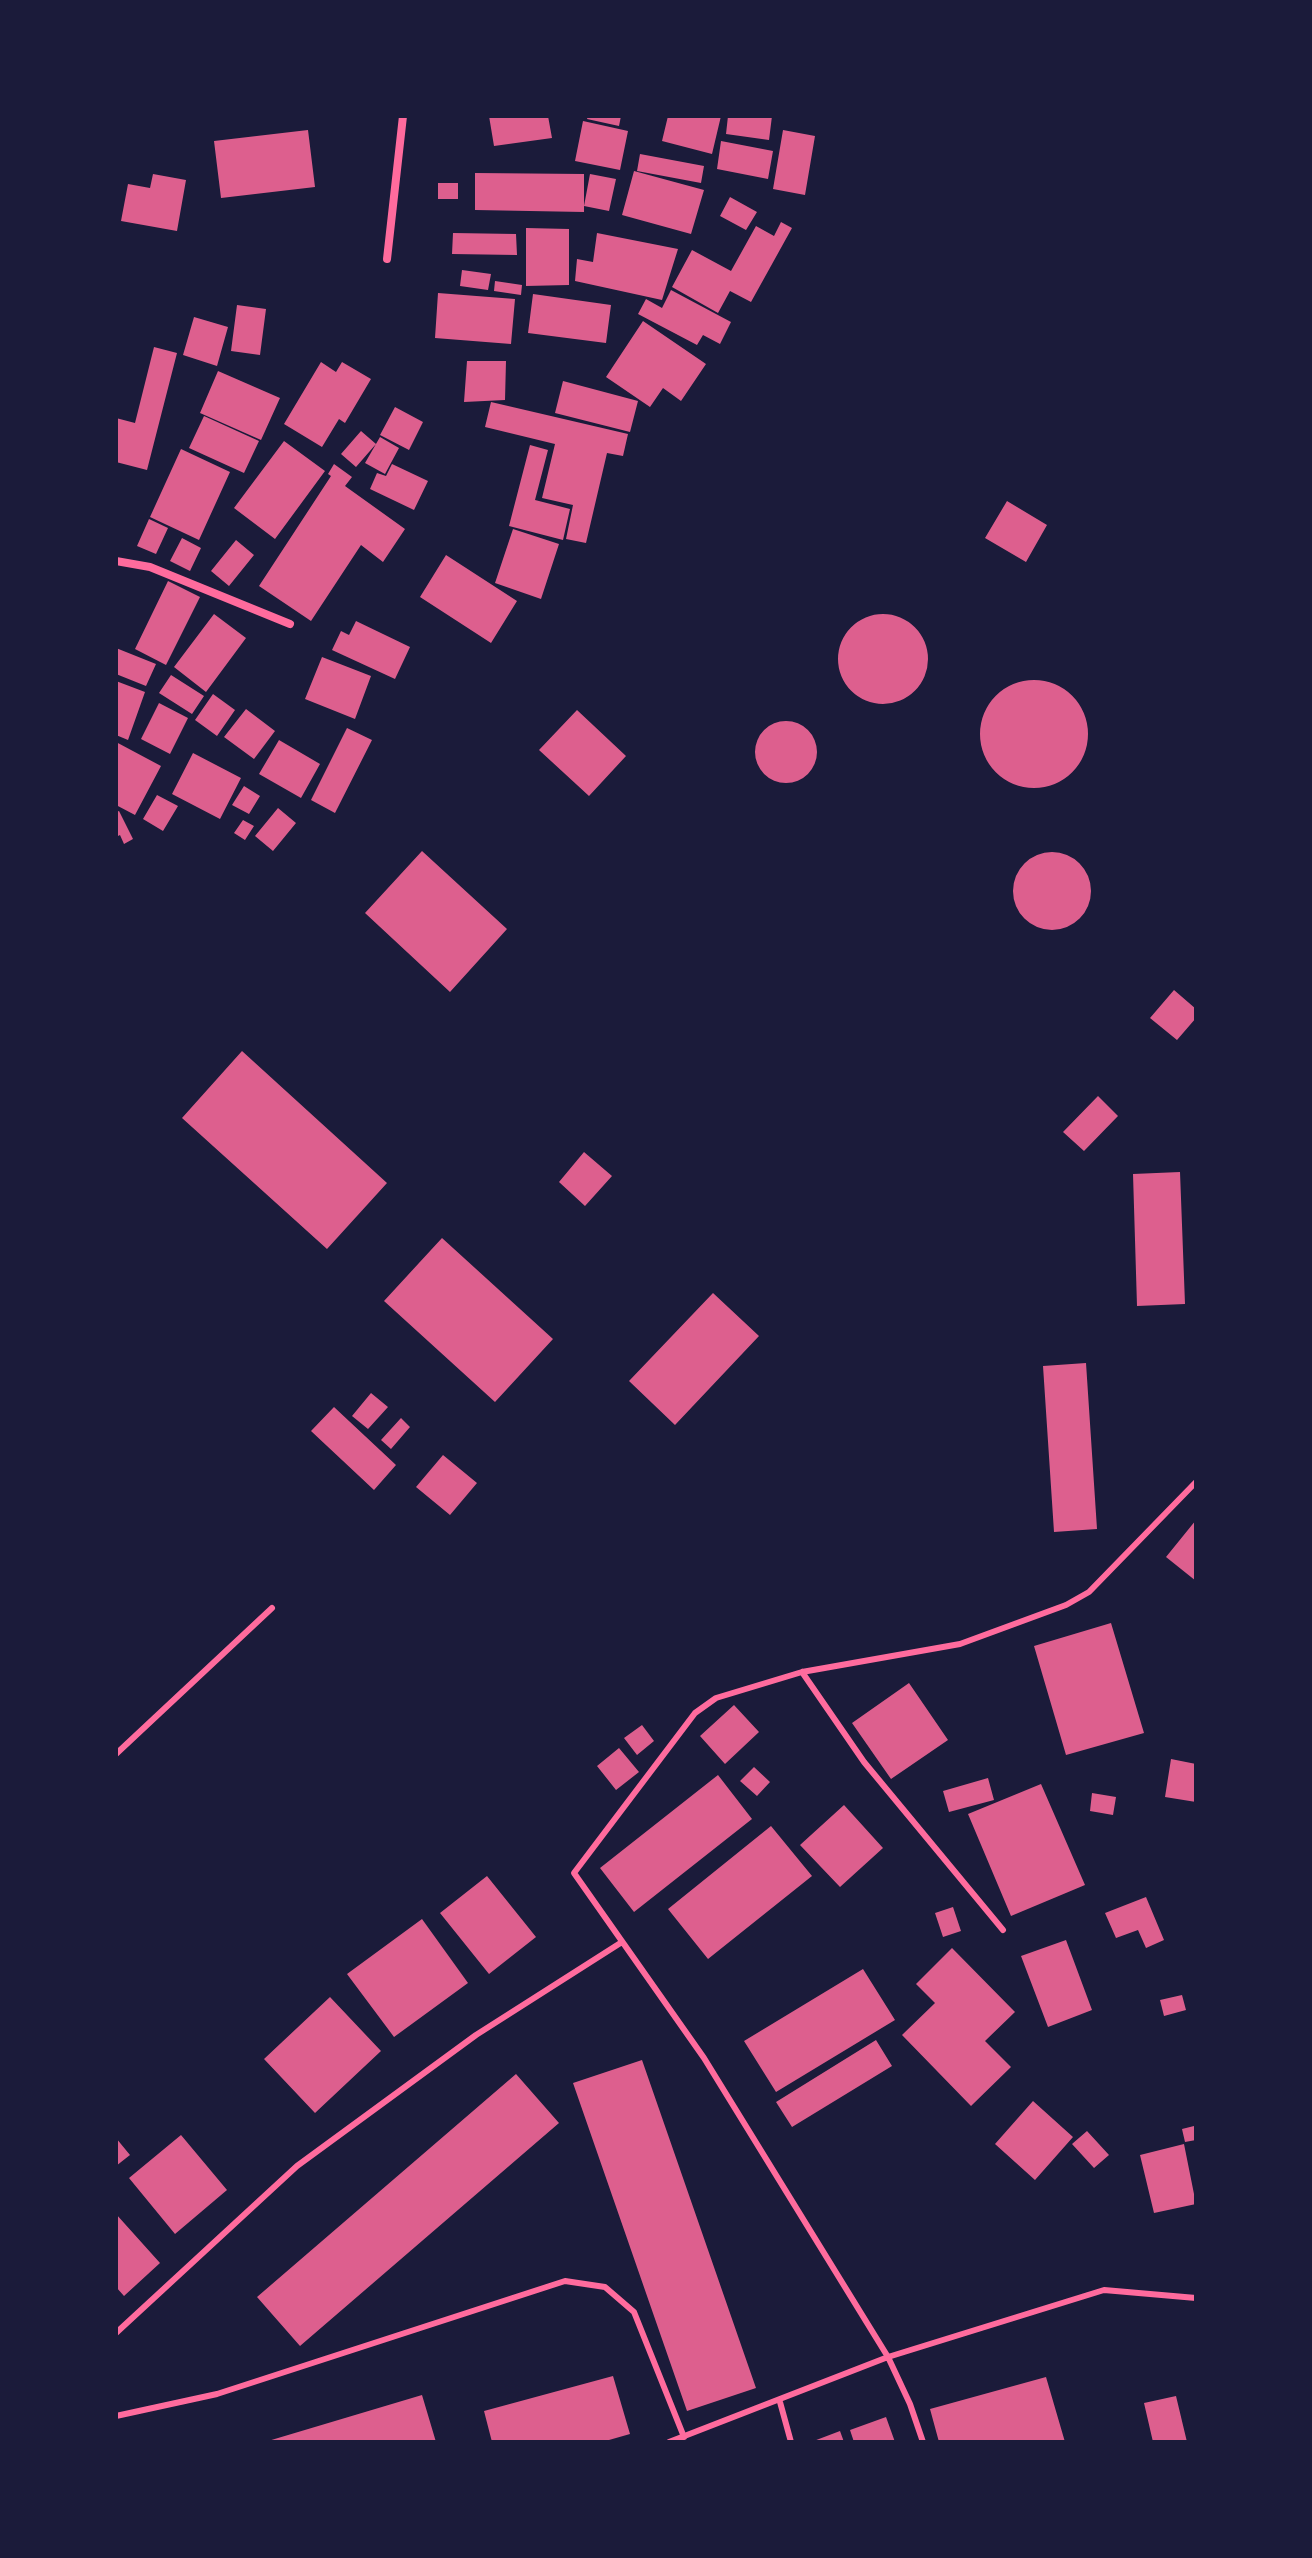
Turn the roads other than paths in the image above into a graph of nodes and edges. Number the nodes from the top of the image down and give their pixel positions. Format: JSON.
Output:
{"nodes":[{"id":1,"x":403,"y":116,"type":"edge"},
{"id":2,"x":387,"y":259,"type":"dead end"},
{"id":3,"x":116,"y":561,"type":"edge"},
{"id":4,"x":290,"y":624,"type":"dead end"},
{"id":5,"x":1196,"y":1482,"type":"edge"},
{"id":6,"x":272,"y":1608,"type":"dead end"},
{"id":7,"x":802,"y":1672,"type":"junction"},
{"id":8,"x":116,"y":1754,"type":"edge"},
{"id":9,"x":1003,"y":1930,"type":"dead end"},
{"id":10,"x":622,"y":1942,"type":"junction"},
{"id":11,"x":1196,"y":2298,"type":"edge"},
{"id":12,"x":116,"y":2333,"type":"edge"},
{"id":13,"x":888,"y":2357,"type":"junction"},
{"id":14,"x":780,"y":2402,"type":"junction"},
{"id":15,"x":116,"y":2416,"type":"edge"},
{"id":16,"x":684,"y":2437,"type":"junction"},
{"id":17,"x":669,"y":2442,"type":"edge"},
{"id":18,"x":791,"y":2442,"type":"edge"},
{"id":19,"x":923,"y":2442,"type":"edge"}],
"edges":[{"from":1,"to":2,"type":"street"},
{"from":3,"to":4,"type":"street"},
{"from":5,"to":7,"type":"lane"},
{"from":6,"to":8,"type":"lane"},
{"from":7,"to":9,"type":"lane"},
{"from":7,"to":10,"type":"lane"},
{"from":10,"to":12,"type":"lane"},
{"from":10,"to":13,"type":"lane"},
{"from":11,"to":13,"type":"lane"},
{"from":13,"to":14,"type":"lane"},
{"from":13,"to":19,"type":"lane"},
{"from":14,"to":16,"type":"lane"},
{"from":14,"to":18,"type":"lane"},
{"from":15,"to":16,"type":"lane"},
{"from":16,"to":17,"type":"lane"}]}
